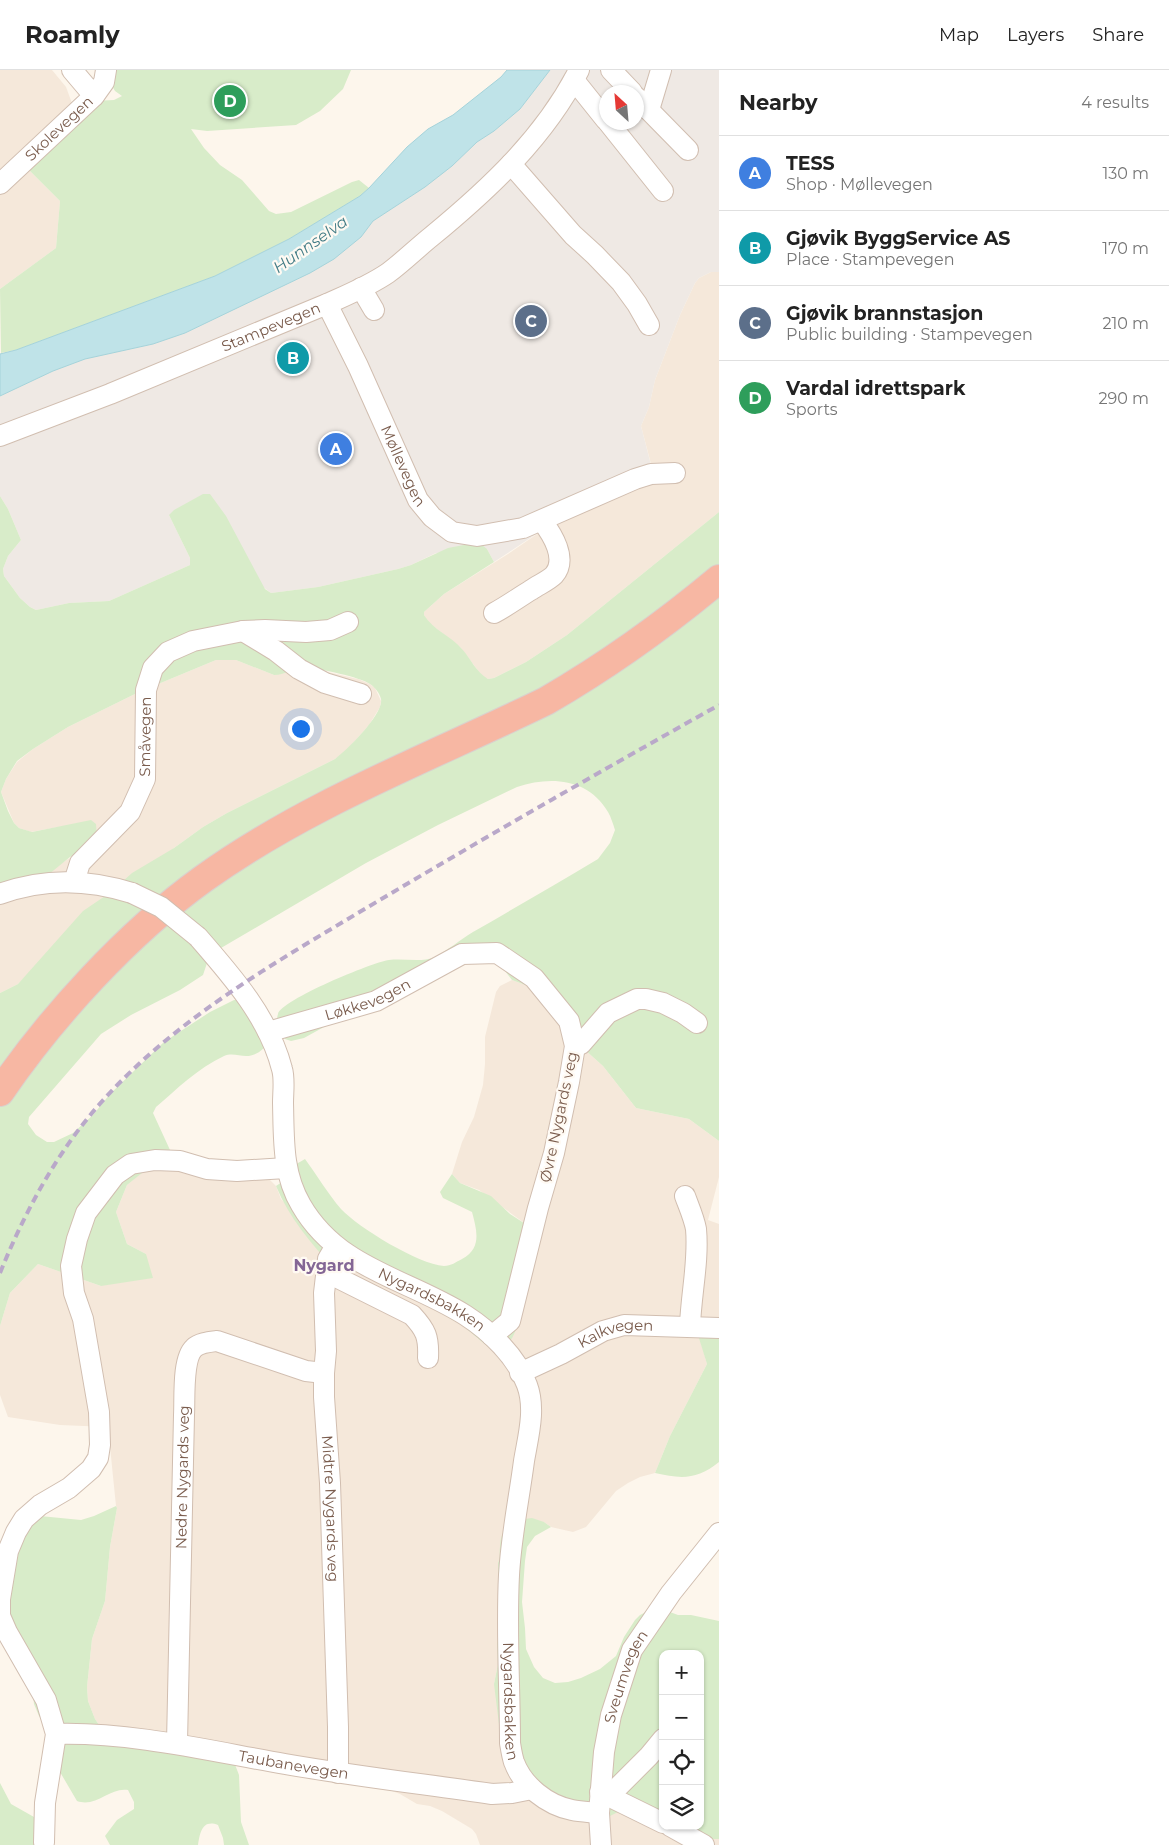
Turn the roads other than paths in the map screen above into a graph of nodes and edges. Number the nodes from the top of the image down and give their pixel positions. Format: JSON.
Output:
{"nodes":[{"id":1,"x":72,"y":70,"type":"edge"},
{"id":2,"x":106,"y":70,"type":"edge"},
{"id":3,"x":611,"y":70,"type":"edge"},
{"id":4,"x":661,"y":70,"type":"edge"},
{"id":5,"x":577,"y":75,"type":"edge"},
{"id":6,"x":625,"y":85,"type":"edge"},
{"id":7,"x":94,"y":96,"type":"junction"},
{"id":8,"x":644,"y":101,"type":"edge"},
{"id":9,"x":644,"y":104,"type":"edge"},
{"id":10,"x":599,"y":109,"type":"edge"},
{"id":11,"x":614,"y":130,"type":"edge"},
{"id":12,"x":688,"y":150,"type":"dead end"},
{"id":13,"x":511,"y":164,"type":"junction"},
{"id":14,"x":0,"y":184,"type":"edge"},
{"id":15,"x":663,"y":191,"type":"dead end"},
{"id":16,"x":361,"y":288,"type":"junction"},
{"id":17,"x":327,"y":304,"type":"junction"},
{"id":18,"x":374,"y":310,"type":"dead end"},
{"id":19,"x":649,"y":325,"type":"dead end"},
{"id":20,"x":0,"y":436,"type":"edge"},
{"id":21,"x":674,"y":473,"type":"dead end"},
{"id":22,"x":542,"y":521,"type":"junction"},
{"id":23,"x":719,"y":579,"type":"edge"},
{"id":24,"x":494,"y":613,"type":"dead end"},
{"id":25,"x":348,"y":622,"type":"dead end"},
{"id":26,"x":243,"y":631,"type":"junction"},
{"id":27,"x":361,"y":694,"type":"dead end"},
{"id":28,"x":74,"y":882,"type":"junction"},
{"id":29,"x":0,"y":894,"type":"edge"},
{"id":30,"x":462,"y":954,"type":"joint"},
{"id":31,"x":697,"y":1023,"type":"dead end"},
{"id":32,"x":268,"y":1032,"type":"junction"},
{"id":33,"x":575,"y":1046,"type":"junction"},
{"id":34,"x":0,"y":1092,"type":"edge"},
{"id":35,"x":286,"y":1168,"type":"junction"},
{"id":36,"x":685,"y":1196,"type":"dead end"},
{"id":37,"x":335,"y":1247,"type":"junction"},
{"id":38,"x":326,"y":1272,"type":"junction"},
{"id":39,"x":690,"y":1326,"type":"junction"},
{"id":40,"x":719,"y":1328,"type":"edge"},
{"id":41,"x":492,"y":1336,"type":"junction"},
{"id":42,"x":428,"y":1358,"type":"dead end"},
{"id":43,"x":324,"y":1373,"type":"junction"},
{"id":44,"x":520,"y":1373,"type":"junction"},
{"id":45,"x":719,"y":1533,"type":"edge"},
{"id":46,"x":56,"y":1734,"type":"junction"},
{"id":47,"x":662,"y":1740,"type":"edge"},
{"id":48,"x":176,"y":1744,"type":"junction"},
{"id":49,"x":338,"y":1773,"type":"junction"},
{"id":50,"x":532,"y":1789,"type":"junction"},
{"id":51,"x":605,"y":1794,"type":"junction"},
{"id":52,"x":599,"y":1814,"type":"junction"},
{"id":53,"x":659,"y":1820,"type":"edge"},
{"id":54,"x":677,"y":1830,"type":"edge"},
{"id":55,"x":44,"y":1842,"type":"dead end"},
{"id":56,"x":601,"y":1845,"type":"edge"},
{"id":57,"x":704,"y":1845,"type":"edge"}],
"edges":[{"from":1,"to":7,"type":"street","name":"Skolevegen"},
{"from":2,"to":7,"type":"street"},
{"from":3,"to":6,"type":"street"},
{"from":4,"to":8,"type":"street"},
{"from":5,"to":10,"type":"street"},
{"from":5,"to":13,"type":"street","name":"Stampevegen"},
{"from":7,"to":14,"type":"street","name":"Skolevegen"},
{"from":9,"to":12,"type":"street"},
{"from":11,"to":15,"type":"street"},
{"from":13,"to":16,"type":"street","name":"Stampevegen"},
{"from":13,"to":19,"type":"street"},
{"from":16,"to":17,"type":"street","name":"Stampevegen"},
{"from":16,"to":18,"type":"street"},
{"from":17,"to":20,"type":"street","name":"Stampevegen"},
{"from":17,"to":22,"type":"street","name":"Møllevegen"},
{"from":21,"to":22,"type":"street","name":"Møllevegen"},
{"from":22,"to":24,"type":"street"},
{"from":23,"to":34,"type":"highway"},
{"from":25,"to":26,"type":"street","name":"Småvegen"},
{"from":26,"to":27,"type":"street"},
{"from":26,"to":28,"type":"street","name":"Småvegen"},
{"from":28,"to":29,"type":"street","name":"Nygardsbakken"},
{"from":28,"to":32,"type":"street","name":"Nygardsbakken","bridge":true},
{"from":30,"to":32,"type":"street","name":"Løkkevegen"},
{"from":30,"to":33,"type":"street","name":"Øvre Nygards veg"},
{"from":31,"to":33,"type":"street"},
{"from":32,"to":35,"type":"street","name":"Nygardsbakken"},
{"from":33,"to":41,"type":"street","name":"Øvre Nygards veg"},
{"from":35,"to":37,"type":"street","name":"Nygardsbakken"},
{"from":35,"to":46,"type":"street"},
{"from":36,"to":39,"type":"street"},
{"from":37,"to":38,"type":"street","name":"Midtre Nygards veg"},
{"from":37,"to":41,"type":"street","name":"Nygardsbakken"},
{"from":38,"to":42,"type":"street","name":"Nygardsbakken"},
{"from":38,"to":43,"type":"street","name":"Midtre Nygards veg"},
{"from":39,"to":40,"type":"street","name":"Kalkvegen"},
{"from":39,"to":44,"type":"street","name":"Kalkvegen"},
{"from":41,"to":44,"type":"street","name":"Nygardsbakken"},
{"from":43,"to":48,"type":"street","name":"Nedre Nygards veg"},
{"from":43,"to":49,"type":"street","name":"Midtre Nygards veg"},
{"from":44,"to":50,"type":"street","name":"Nygardsbakken"},
{"from":45,"to":51,"type":"street","name":"Sveumvegen"},
{"from":46,"to":48,"type":"street","name":"Taubanevegen"},
{"from":46,"to":55,"type":"street"},
{"from":47,"to":51,"type":"street"},
{"from":48,"to":49,"type":"street","name":"Taubanevegen"},
{"from":49,"to":50,"type":"street","name":"Taubanevegen"},
{"from":50,"to":52,"type":"street","name":"Nygardsbakken"},
{"from":51,"to":52,"type":"street","name":"Sveumvegen"},
{"from":51,"to":53,"type":"street"},
{"from":52,"to":56,"type":"street","name":"Sveumvegen"},
{"from":54,"to":57,"type":"street"}]}
